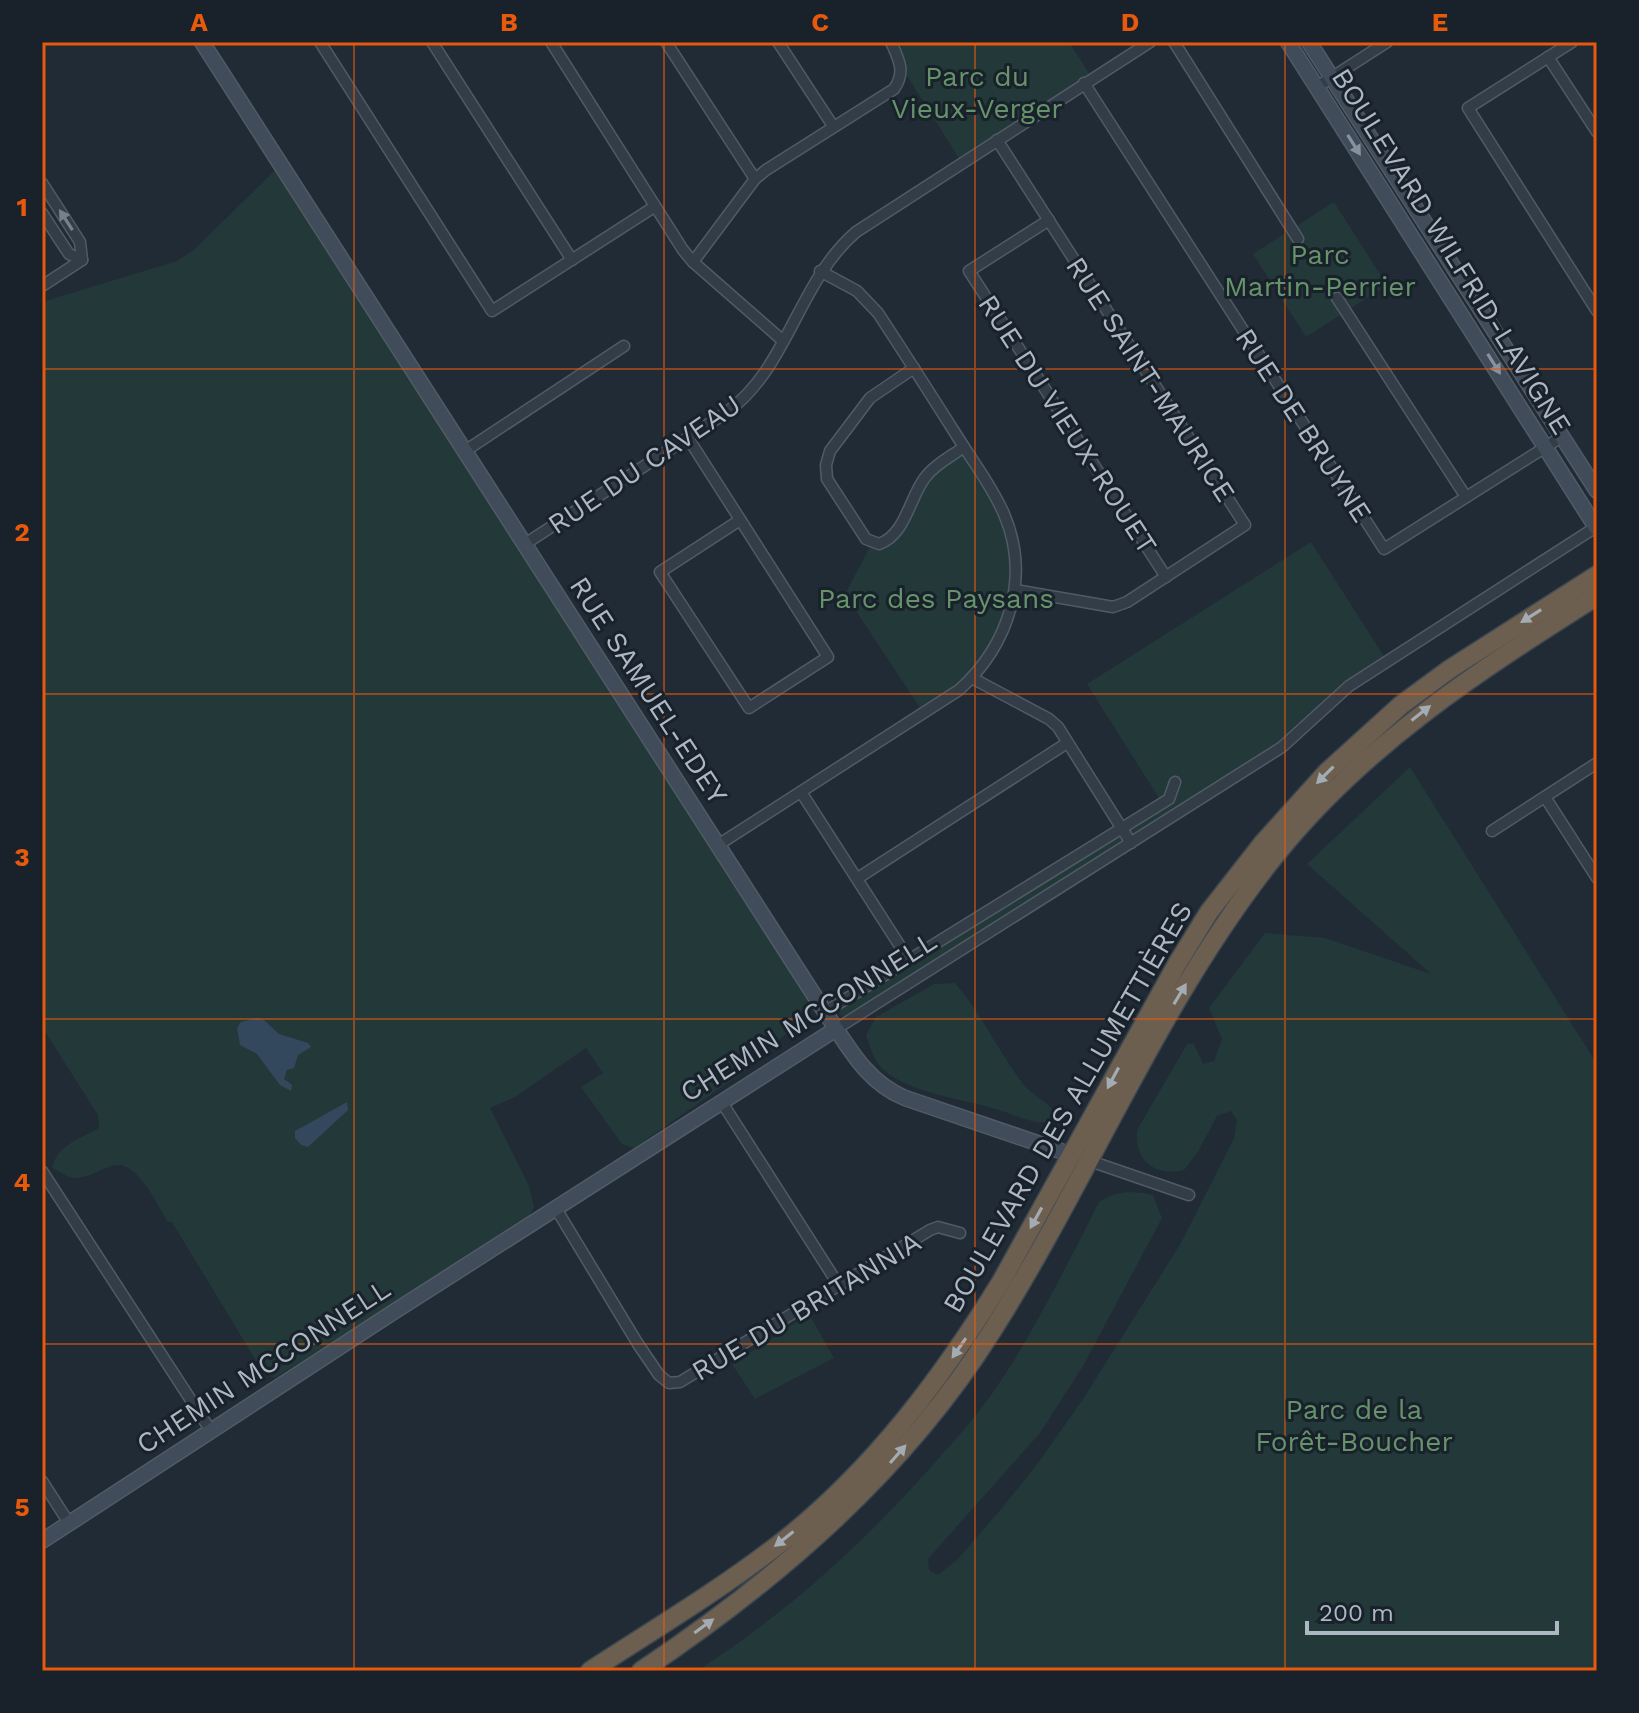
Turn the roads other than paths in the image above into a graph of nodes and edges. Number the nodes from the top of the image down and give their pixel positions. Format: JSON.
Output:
{"nodes":[{"id":1,"x":202,"y":42,"type":"edge"},
{"id":2,"x":320,"y":42,"type":"edge"},
{"id":3,"x":432,"y":42,"type":"edge"},
{"id":4,"x":666,"y":42,"type":"edge"},
{"id":5,"x":778,"y":42,"type":"edge"},
{"id":6,"x":891,"y":42,"type":"edge"},
{"id":7,"x":1150,"y":42,"type":"edge"},
{"id":8,"x":1174,"y":42,"type":"edge"},
{"id":9,"x":1288,"y":42,"type":"edge"},
{"id":10,"x":1309,"y":42,"type":"edge"},
{"id":11,"x":1387,"y":42,"type":"edge"},
{"id":12,"x":1572,"y":42,"type":"edge"},
{"id":13,"x":554,"y":43,"type":"edge"},
{"id":14,"x":1548,"y":57,"type":"junction"},
{"id":15,"x":1332,"y":77,"type":"junction"},
{"id":16,"x":1084,"y":83,"type":"junction"},
{"id":17,"x":1317,"y":87,"type":"junction"},
{"id":18,"x":833,"y":126,"type":"junction"},
{"id":19,"x":1597,"y":132,"type":"edge"},
{"id":20,"x":997,"y":140,"type":"junction"},
{"id":21,"x":755,"y":179,"type":"junction"},
{"id":22,"x":42,"y":183,"type":"edge"},
{"id":23,"x":654,"y":207,"type":"junction"},
{"id":24,"x":42,"y":213,"type":"edge"},
{"id":25,"x":1049,"y":220,"type":"junction"},
{"id":26,"x":1298,"y":239,"type":"dead end"},
{"id":27,"x":82,"y":260,"type":"junction"},
{"id":28,"x":572,"y":260,"type":"junction"},
{"id":29,"x":693,"y":262,"type":"junction"},
{"id":30,"x":820,"y":271,"type":"junction"},
{"id":31,"x":42,"y":286,"type":"edge"},
{"id":32,"x":1337,"y":298,"type":"dead end"},
{"id":33,"x":1597,"y":311,"type":"edge"},
{"id":34,"x":782,"y":340,"type":"junction"},
{"id":35,"x":624,"y":346,"type":"dead end"},
{"id":36,"x":914,"y":368,"type":"junction"},
{"id":37,"x":1563,"y":436,"type":"junction"},
{"id":38,"x":688,"y":438,"type":"junction"},
{"id":39,"x":964,"y":447,"type":"junction"},
{"id":40,"x":1546,"y":447,"type":"junction"},
{"id":41,"x":465,"y":451,"type":"junction"},
{"id":42,"x":1597,"y":491,"type":"edge"},
{"id":43,"x":1466,"y":497,"type":"junction"},
{"id":44,"x":740,"y":520,"type":"junction"},
{"id":45,"x":1596,"y":528,"type":"edge"},
{"id":46,"x":525,"y":544,"type":"junction"},
{"id":47,"x":1597,"y":575,"type":"edge"},
{"id":48,"x":1166,"y":577,"type":"junction"},
{"id":49,"x":1015,"y":590,"type":"junction"},
{"id":50,"x":1597,"y":596,"type":"edge"},
{"id":51,"x":972,"y":678,"type":"junction"},
{"id":52,"x":1067,"y":743,"type":"junction"},
{"id":53,"x":1597,"y":763,"type":"edge"},
{"id":54,"x":1175,"y":782,"type":"dead end"},
{"id":55,"x":801,"y":792,"type":"junction"},
{"id":56,"x":1545,"y":797,"type":"junction"},
{"id":57,"x":1121,"y":826,"type":"junction"},
{"id":58,"x":1492,"y":831,"type":"dead end"},
{"id":59,"x":1131,"y":843,"type":"junction"},
{"id":60,"x":718,"y":845,"type":"junction"},
{"id":61,"x":1596,"y":876,"type":"edge"},
{"id":62,"x":858,"y":878,"type":"junction"},
{"id":63,"x":909,"y":960,"type":"junction"},
{"id":64,"x":825,"y":1012,"type":"junction"},
{"id":65,"x":836,"y":1029,"type":"junction"},
{"id":66,"x":721,"y":1101,"type":"junction"},
{"id":67,"x":1072,"y":1155,"type":"junction"},
{"id":68,"x":1090,"y":1161,"type":"junction"},
{"id":69,"x":42,"y":1171,"type":"edge"},
{"id":70,"x":1189,"y":1195,"type":"dead end"},
{"id":71,"x":555,"y":1207,"type":"junction"},
{"id":72,"x":960,"y":1233,"type":"dead end"},
{"id":73,"x":838,"y":1284,"type":"junction"},
{"id":74,"x":211,"y":1431,"type":"junction"},
{"id":75,"x":42,"y":1481,"type":"edge"},
{"id":76,"x":69,"y":1523,"type":"junction"},
{"id":77,"x":42,"y":1541,"type":"edge"},
{"id":78,"x":590,"y":1671,"type":"edge"},
{"id":79,"x":641,"y":1671,"type":"edge"}],
"edges":[{"from":1,"to":41,"type":"street","name":"RUE SAMUEL-EDEY"},
{"from":2,"to":28,"type":"street"},
{"from":3,"to":28,"type":"street"},
{"from":4,"to":21,"type":"street"},
{"from":5,"to":18,"type":"street"},
{"from":6,"to":18,"type":"street"},
{"from":7,"to":16,"type":"street","name":"RUE DU CAVEAU"},
{"from":8,"to":26,"type":"street"},
{"from":9,"to":17,"type":"street","name":"BOULEVARD WILFRID-LAVIGNE"},
{"from":10,"to":15,"type":"street","name":"BOULEVARD WILFRID-LAVIGNE"},
{"from":11,"to":15,"type":"street"},
{"from":12,"to":14,"type":"street"},
{"from":13,"to":23,"type":"street"},
{"from":14,"to":19,"type":"street"},
{"from":14,"to":33,"type":"street"},
{"from":15,"to":17,"type":"street"},
{"from":15,"to":37,"type":"street","name":"BOULEVARD WILFRID-LAVIGNE"},
{"from":16,"to":20,"type":"street","name":"RUE DU CAVEAU"},
{"from":16,"to":43,"type":"street","name":"RUE DE BRUYNE"},
{"from":17,"to":40,"type":"street","name":"BOULEVARD WILFRID-LAVIGNE","one_way":true},
{"from":18,"to":21,"type":"street"},
{"from":20,"to":25,"type":"street","name":"RUE SAINT-MAURICE"},
{"from":20,"to":30,"type":"street","name":"RUE DU CAVEAU"},
{"from":21,"to":29,"type":"street"},
{"from":27,"to":22,"type":"street","one_way":true},
{"from":23,"to":28,"type":"street"},
{"from":23,"to":29,"type":"street"},
{"from":24,"to":27,"type":"street"},
{"from":25,"to":48,"type":"street","name":"RUE SAINT-MAURICE"},
{"from":25,"to":48,"type":"street","name":"RUE DU VIEUX-ROUET"},
{"from":27,"to":31,"type":"street"},
{"from":29,"to":34,"type":"street"},
{"from":30,"to":34,"type":"street","name":"RUE DU CAVEAU"},
{"from":30,"to":36,"type":"street"},
{"from":32,"to":43,"type":"street"},
{"from":34,"to":38,"type":"street","name":"RUE DU CAVEAU"},
{"from":35,"to":41,"type":"street"},
{"from":36,"to":39,"type":"street"},
{"from":36,"to":39,"type":"street"},
{"from":37,"to":40,"type":"street","name":"RUE DE BRUYNE"},
{"from":37,"to":42,"type":"street","name":"BOULEVARD WILFRID-LAVIGNE"},
{"from":38,"to":44,"type":"street"},
{"from":38,"to":46,"type":"street","name":"RUE DU CAVEAU"},
{"from":39,"to":49,"type":"street"},
{"from":40,"to":43,"type":"street","name":"RUE DE BRUYNE"},
{"from":40,"to":45,"type":"street","name":"BOULEVARD WILFRID-LAVIGNE"},
{"from":41,"to":46,"type":"street","name":"RUE SAMUEL-EDEY"},
{"from":44,"to":44,"type":"street"},
{"from":45,"to":59,"type":"street","name":"CHEMIN MCCONNELL"},
{"from":46,"to":60,"type":"street","name":"RUE SAMUEL-EDEY"},
{"from":47,"to":67,"type":"highway","name":"BOULEVARD DES ALLUMETTIÈRES","one_way":true},
{"from":48,"to":49,"type":"street","name":"RUE SAINT-MAURICE"},
{"from":49,"to":51,"type":"street"},
{"from":68,"to":50,"type":"highway","name":"BOULEVARD DES ALLUMETTIÈRES","one_way":true},
{"from":51,"to":52,"type":"street"},
{"from":51,"to":55,"type":"street"},
{"from":52,"to":57,"type":"street"},
{"from":52,"to":62,"type":"street"},
{"from":53,"to":56,"type":"street"},
{"from":54,"to":57,"type":"street"},
{"from":55,"to":60,"type":"street"},
{"from":55,"to":62,"type":"street"},
{"from":56,"to":58,"type":"street"},
{"from":56,"to":61,"type":"street"},
{"from":57,"to":59,"type":"street"},
{"from":57,"to":63,"type":"street"},
{"from":59,"to":65,"type":"street","name":"CHEMIN MCCONNELL"},
{"from":60,"to":64,"type":"street","name":"RUE SAMUEL-EDEY"},
{"from":62,"to":63,"type":"street"},
{"from":63,"to":64,"type":"street"},
{"from":64,"to":65,"type":"street","name":"RUE SAMUEL-EDEY"},
{"from":65,"to":66,"type":"street","name":"CHEMIN MCCONNELL"},
{"from":65,"to":67,"type":"street","name":"RUE SAMUEL-EDEY"},
{"from":66,"to":71,"type":"street","name":"CHEMIN MCCONNELL"},
{"from":66,"to":73,"type":"street"},
{"from":67,"to":68,"type":"street","name":"RUE SAMUEL-EDEY"},
{"from":67,"to":78,"type":"highway","name":"BOULEVARD DES ALLUMETTIÈRES","one_way":true},
{"from":68,"to":70,"type":"street","name":"RUE SAMUEL-EDEY"},
{"from":79,"to":68,"type":"highway","name":"BOULEVARD DES ALLUMETTIÈRES","one_way":true},
{"from":69,"to":74,"type":"street"},
{"from":71,"to":73,"type":"street","name":"RUE DU BRITANNIA"},
{"from":71,"to":74,"type":"street","name":"CHEMIN MCCONNELL"},
{"from":72,"to":73,"type":"street","name":"RUE DU BRITANNIA"},
{"from":74,"to":76,"type":"street","name":"CHEMIN MCCONNELL"},
{"from":75,"to":76,"type":"street"},
{"from":76,"to":77,"type":"street","name":"CHEMIN MCCONNELL"}]}
